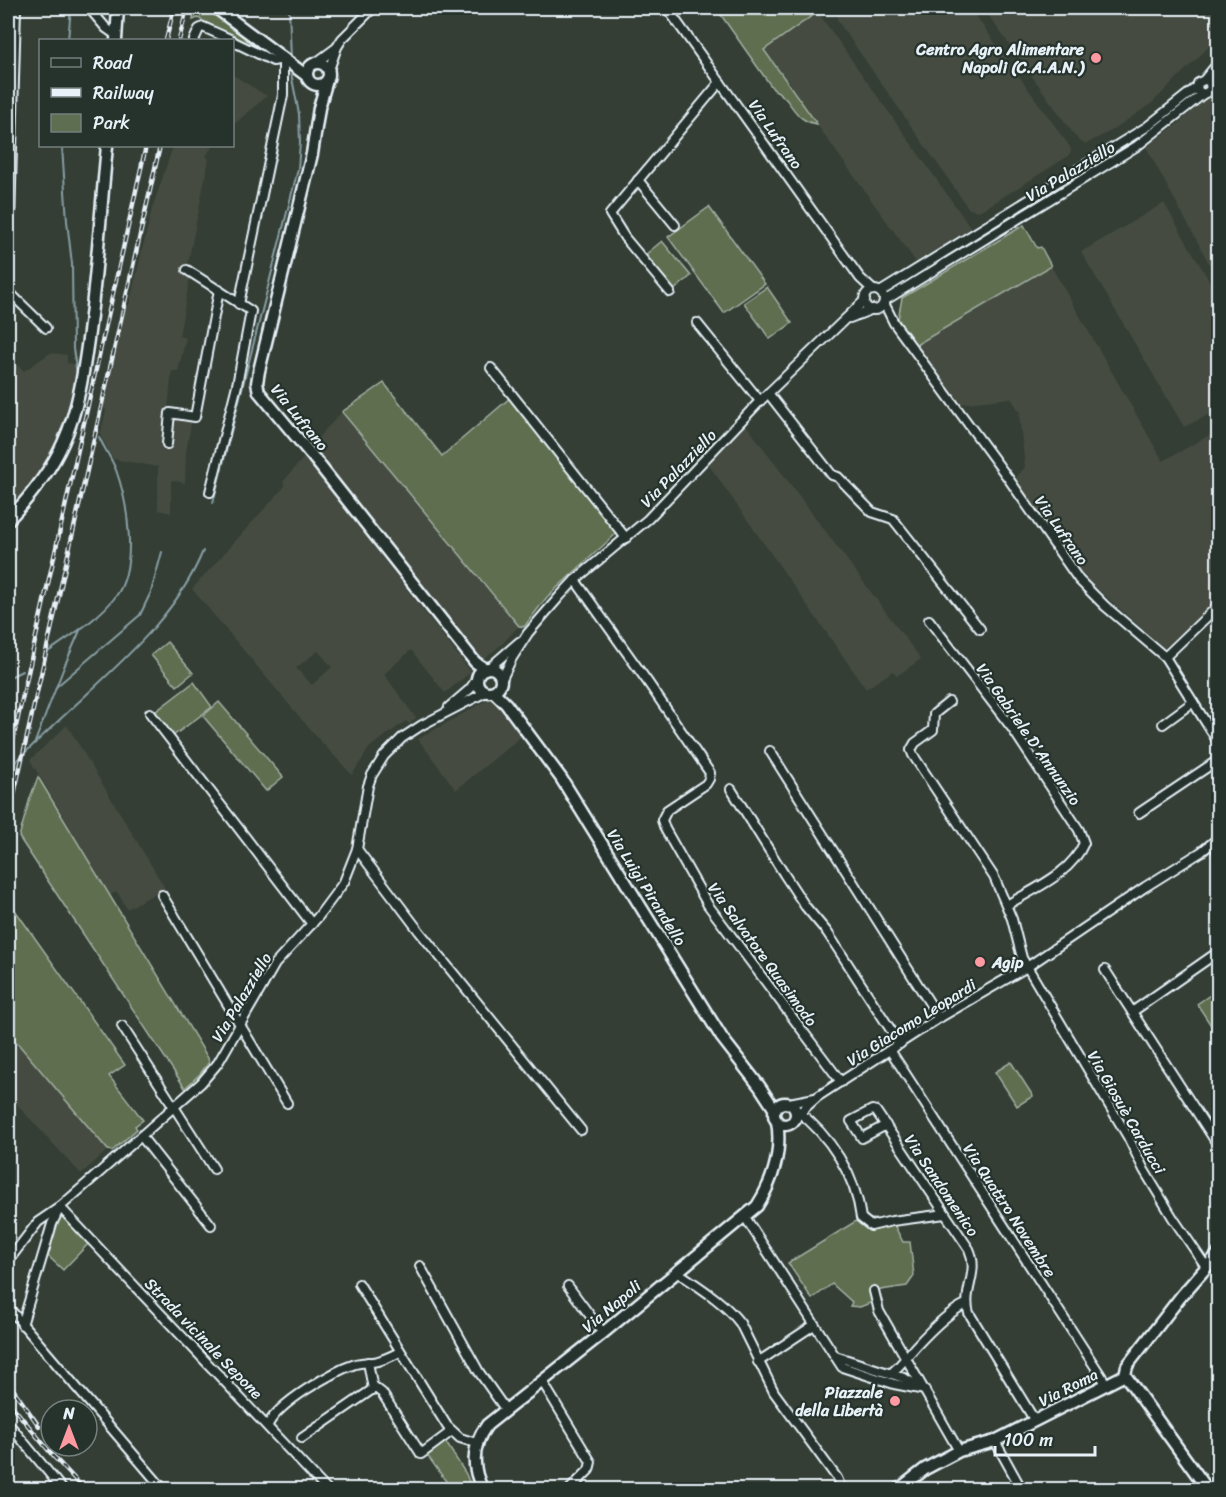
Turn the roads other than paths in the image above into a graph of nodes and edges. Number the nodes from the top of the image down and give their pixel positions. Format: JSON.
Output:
{"nodes":[{"id":1,"x":16,"y":8,"type":"edge"},
{"id":2,"x":89,"y":8,"type":"edge"},
{"id":3,"x":118,"y":8,"type":"edge"},
{"id":4,"x":216,"y":8,"type":"edge"},
{"id":5,"x":374,"y":8,"type":"edge"},
{"id":6,"x":667,"y":8,"type":"edge"},
{"id":7,"x":116,"y":38,"type":"edge"},
{"id":8,"x":194,"y":39,"type":"edge"},
{"id":9,"x":228,"y":39,"type":"edge"},
{"id":10,"x":234,"y":42,"type":"edge"},
{"id":11,"x":337,"y":47,"type":"junction"},
{"id":12,"x":283,"y":59,"type":"junction"},
{"id":13,"x":1218,"y":63,"type":"edge"},
{"id":14,"x":311,"y":71,"type":"junction"},
{"id":15,"x":328,"y":75,"type":"junction"},
{"id":16,"x":1218,"y":76,"type":"edge"},
{"id":17,"x":1204,"y":80,"type":"junction"},
{"id":18,"x":720,"y":82,"type":"junction"},
{"id":19,"x":1197,"y":87,"type":"junction"},
{"id":20,"x":1208,"y":91,"type":"junction"},
{"id":21,"x":319,"y":108,"type":"junction"},
{"id":22,"x":107,"y":147,"type":"edge"},
{"id":23,"x":638,"y":180,"type":"junction"},
{"id":24,"x":675,"y":225,"type":"dead end"},
{"id":25,"x":187,"y":270,"type":"dead end"},
{"id":26,"x":860,"y":278,"type":"junction"},
{"id":27,"x":219,"y":290,"type":"junction"},
{"id":28,"x":8,"y":291,"type":"edge"},
{"id":29,"x":877,"y":291,"type":"junction"},
{"id":30,"x":670,"y":292,"type":"dead end"},
{"id":31,"x":865,"y":298,"type":"junction"},
{"id":32,"x":884,"y":302,"type":"junction"},
{"id":33,"x":239,"y":304,"type":"junction"},
{"id":34,"x":875,"y":309,"type":"junction"},
{"id":35,"x":846,"y":320,"type":"junction"},
{"id":36,"x":697,"y":323,"type":"dead end"},
{"id":37,"x":894,"y":323,"type":"junction"},
{"id":38,"x":46,"y":328,"type":"dead end"},
{"id":39,"x":491,"y":368,"type":"dead end"},
{"id":40,"x":768,"y":393,"type":"junction"},
{"id":41,"x":760,"y":401,"type":"junction"},
{"id":42,"x":167,"y":444,"type":"dead end"},
{"id":43,"x":210,"y":492,"type":"dead end"},
{"id":44,"x":8,"y":520,"type":"edge"},
{"id":45,"x":626,"y":538,"type":"junction"},
{"id":46,"x":575,"y":580,"type":"junction"},
{"id":47,"x":1218,"y":606,"type":"edge"},
{"id":48,"x":929,"y":620,"type":"dead end"},
{"id":49,"x":980,"y":629,"type":"dead end"},
{"id":50,"x":528,"y":633,"type":"junction"},
{"id":51,"x":1165,"y":657,"type":"junction"},
{"id":52,"x":480,"y":671,"type":"junction"},
{"id":53,"x":495,"y":688,"type":"junction"},
{"id":54,"x":949,"y":702,"type":"dead end"},
{"id":55,"x":1193,"y":702,"type":"junction"},
{"id":56,"x":150,"y":713,"type":"dead end"},
{"id":57,"x":441,"y":714,"type":"junction"},
{"id":58,"x":1163,"y":724,"type":"dead end"},
{"id":59,"x":1218,"y":742,"type":"edge"},
{"id":60,"x":770,"y":751,"type":"dead end"},
{"id":61,"x":1218,"y":760,"type":"edge"},
{"id":62,"x":731,"y":789,"type":"dead end"},
{"id":63,"x":1139,"y":813,"type":"dead end"},
{"id":64,"x":1218,"y":838,"type":"edge"},
{"id":65,"x":357,"y":849,"type":"junction"},
{"id":66,"x":1218,"y":851,"type":"edge"},
{"id":67,"x":1201,"y":852,"type":"junction"},
{"id":68,"x":162,"y":895,"type":"dead end"},
{"id":69,"x":1007,"y":905,"type":"junction"},
{"id":70,"x":312,"y":924,"type":"junction"},
{"id":71,"x":1218,"y":952,"type":"edge"},
{"id":72,"x":1027,"y":967,"type":"junction"},
{"id":73,"x":1105,"y":970,"type":"dead end"},
{"id":74,"x":1132,"y":1012,"type":"junction"},
{"id":75,"x":939,"y":1018,"type":"junction"},
{"id":76,"x":240,"y":1024,"type":"junction"},
{"id":77,"x":122,"y":1026,"type":"dead end"},
{"id":78,"x":900,"y":1044,"type":"junction"},
{"id":79,"x":890,"y":1050,"type":"junction"},
{"id":80,"x":841,"y":1082,"type":"junction"},
{"id":81,"x":760,"y":1087,"type":"junction"},
{"id":82,"x":817,"y":1097,"type":"junction"},
{"id":83,"x":287,"y":1102,"type":"dead end"},
{"id":84,"x":175,"y":1106,"type":"junction"},
{"id":85,"x":793,"y":1112,"type":"junction"},
{"id":86,"x":776,"y":1116,"type":"junction"},
{"id":87,"x":886,"y":1125,"type":"dead end"},
{"id":88,"x":581,"y":1130,"type":"dead end"},
{"id":89,"x":141,"y":1136,"type":"junction"},
{"id":90,"x":1218,"y":1145,"type":"edge"},
{"id":91,"x":779,"y":1146,"type":"junction"},
{"id":92,"x":214,"y":1169,"type":"dead end"},
{"id":93,"x":60,"y":1207,"type":"junction"},
{"id":94,"x":945,"y":1214,"type":"junction"},
{"id":95,"x":745,"y":1217,"type":"junction"},
{"id":96,"x":211,"y":1225,"type":"dead end"},
{"id":97,"x":1218,"y":1254,"type":"edge"},
{"id":98,"x":8,"y":1261,"type":"edge"},
{"id":99,"x":420,"y":1266,"type":"dead end"},
{"id":100,"x":1207,"y":1268,"type":"junction"},
{"id":101,"x":676,"y":1271,"type":"junction"},
{"id":102,"x":359,"y":1284,"type":"dead end"},
{"id":103,"x":568,"y":1286,"type":"dead end"},
{"id":104,"x":874,"y":1291,"type":"dead end"},
{"id":105,"x":966,"y":1304,"type":"junction"},
{"id":106,"x":8,"y":1307,"type":"edge"},
{"id":107,"x":22,"y":1325,"type":"junction"},
{"id":108,"x":814,"y":1325,"type":"junction"},
{"id":109,"x":603,"y":1333,"type":"junction"},
{"id":110,"x":400,"y":1352,"type":"junction"},
{"id":111,"x":834,"y":1356,"type":"junction"},
{"id":112,"x":907,"y":1358,"type":"junction"},
{"id":113,"x":368,"y":1362,"type":"junction"},
{"id":114,"x":758,"y":1362,"type":"junction"},
{"id":115,"x":890,"y":1374,"type":"junction"},
{"id":116,"x":1125,"y":1375,"type":"junction"},
{"id":117,"x":904,"y":1378,"type":"junction"},
{"id":118,"x":542,"y":1381,"type":"junction"},
{"id":119,"x":894,"y":1384,"type":"junction"},
{"id":120,"x":1107,"y":1385,"type":"junction"},
{"id":121,"x":373,"y":1386,"type":"junction"},
{"id":122,"x":925,"y":1390,"type":"junction"},
{"id":123,"x":505,"y":1409,"type":"junction"},
{"id":124,"x":1035,"y":1422,"type":"junction"},
{"id":125,"x":8,"y":1423,"type":"edge"},
{"id":126,"x":268,"y":1425,"type":"junction"},
{"id":127,"x":452,"y":1431,"type":"junction"},
{"id":128,"x":302,"y":1438,"type":"dead end"},
{"id":129,"x":995,"y":1442,"type":"junction"},
{"id":130,"x":476,"y":1443,"type":"junction"},
{"id":131,"x":958,"y":1451,"type":"junction"},
{"id":132,"x":1204,"y":1488,"type":"edge"},
{"id":133,"x":63,"y":1490,"type":"edge"},
{"id":134,"x":164,"y":1490,"type":"edge"},
{"id":135,"x":327,"y":1490,"type":"edge"},
{"id":136,"x":483,"y":1490,"type":"edge"},
{"id":137,"x":569,"y":1490,"type":"edge"},
{"id":138,"x":842,"y":1490,"type":"edge"},
{"id":139,"x":898,"y":1490,"type":"edge"},
{"id":140,"x":1022,"y":1490,"type":"edge"}],
"edges":[{"from":1,"to":28,"type":"street"},
{"from":2,"to":7,"type":"street"},
{"from":3,"to":7,"type":"street"},
{"from":4,"to":12,"type":"street"},
{"from":5,"to":11,"type":"street","name":"Via Lufrano"},
{"from":6,"to":18,"type":"street","name":"Via Lufrano"},
{"from":8,"to":9,"type":"street"},
{"from":10,"to":12,"type":"street"},
{"from":11,"to":14,"type":"street","name":"Via Lufrano"},
{"from":11,"to":15,"type":"street","name":"Via Lufrano"},
{"from":12,"to":14,"type":"street"},
{"from":12,"to":33,"type":"street"},
{"from":13,"to":17,"type":"street"},
{"from":14,"to":15,"type":"street"},
{"from":14,"to":15,"type":"street"},
{"from":14,"to":21,"type":"street","name":"Via Lufrano"},
{"from":15,"to":21,"type":"street","name":"Via Lufrano"},
{"from":16,"to":20,"type":"street","name":"Via Palazziello"},
{"from":17,"to":19,"type":"street"},
{"from":17,"to":20,"type":"street"},
{"from":18,"to":23,"type":"street"},
{"from":18,"to":26,"type":"street","name":"Via Lufrano"},
{"from":19,"to":20,"type":"street"},
{"from":19,"to":29,"type":"street","name":"Via Palazziello"},
{"from":20,"to":32,"type":"street","name":"Via Palazziello"},
{"from":21,"to":52,"type":"street","name":"Via Lufrano"},
{"from":22,"to":44,"type":"street"},
{"from":23,"to":24,"type":"street"},
{"from":23,"to":30,"type":"street"},
{"from":25,"to":27,"type":"street"},
{"from":26,"to":29,"type":"street"},
{"from":26,"to":31,"type":"street"},
{"from":27,"to":33,"type":"street"},
{"from":27,"to":42,"type":"street"},
{"from":28,"to":38,"type":"street"},
{"from":29,"to":31,"type":"street","name":"Via Palazziello"},
{"from":29,"to":32,"type":"street","name":"Via Lufrano"},
{"from":31,"to":34,"type":"street","name":"Via Lufrano"},
{"from":31,"to":35,"type":"street","name":"Via Palazziello"},
{"from":32,"to":34,"type":"street","name":"Via Palazziello"},
{"from":32,"to":37,"type":"street","name":"Via Lufrano"},
{"from":33,"to":43,"type":"street"},
{"from":34,"to":35,"type":"street","name":"Via Palazziello"},
{"from":34,"to":37,"type":"street","name":"Via Lufrano"},
{"from":35,"to":40,"type":"street","name":"Via Palazziello"},
{"from":36,"to":41,"type":"street"},
{"from":37,"to":51,"type":"street","name":"Via Lufrano"},
{"from":39,"to":45,"type":"street"},
{"from":40,"to":41,"type":"street","name":"Via Palazziello"},
{"from":40,"to":49,"type":"street"},
{"from":41,"to":45,"type":"street","name":"Via Palazziello"},
{"from":45,"to":46,"type":"street","name":"Via Palazziello"},
{"from":46,"to":50,"type":"street","name":"Via Palazziello"},
{"from":46,"to":80,"type":"street","name":"Via Salvatore Quasimodo"},
{"from":47,"to":51,"type":"street"},
{"from":48,"to":69,"type":"street","name":"Via Gabriele D'Annunzio"},
{"from":50,"to":52,"type":"street","name":"Via Palazziello"},
{"from":50,"to":53,"type":"street","name":"Via Palazziello"},
{"from":51,"to":55,"type":"street","name":"Via Lufrano"},
{"from":52,"to":53,"type":"street"},
{"from":52,"to":53,"type":"street"},
{"from":52,"to":57,"type":"street","name":"Via Palazziello"},
{"from":53,"to":57,"type":"street","name":"Via Palazziello"},
{"from":53,"to":81,"type":"street","name":"Via Luigi Pirandello"},
{"from":54,"to":69,"type":"street"},
{"from":55,"to":58,"type":"street"},
{"from":55,"to":59,"type":"street","name":"Via Lufrano"},
{"from":56,"to":70,"type":"street"},
{"from":57,"to":65,"type":"street","name":"Via Palazziello"},
{"from":60,"to":75,"type":"street"},
{"from":61,"to":63,"type":"street"},
{"from":62,"to":78,"type":"street"},
{"from":64,"to":66,"type":"street"},
{"from":64,"to":67,"type":"street","name":"Via Giacomo Leopardi"},
{"from":65,"to":70,"type":"street","name":"Via Palazziello"},
{"from":65,"to":88,"type":"street"},
{"from":66,"to":67,"type":"street","name":"Via Giacomo Leopardi"},
{"from":67,"to":72,"type":"street","name":"Via Giacomo Leopardi"},
{"from":68,"to":76,"type":"street"},
{"from":69,"to":72,"type":"street"},
{"from":70,"to":76,"type":"street","name":"Via Palazziello"},
{"from":71,"to":74,"type":"street"},
{"from":72,"to":75,"type":"street","name":"Via Giacomo Leopardi"},
{"from":72,"to":100,"type":"street","name":"Via Giosuè Carducci"},
{"from":73,"to":74,"type":"street"},
{"from":74,"to":90,"type":"street"},
{"from":75,"to":78,"type":"street","name":"Via Giacomo Leopardi"},
{"from":76,"to":83,"type":"street"},
{"from":76,"to":84,"type":"street","name":"Via Palazziello"},
{"from":77,"to":84,"type":"street"},
{"from":78,"to":79,"type":"street","name":"Via Giacomo Leopardi"},
{"from":79,"to":80,"type":"street","name":"Via Giacomo Leopardi"},
{"from":79,"to":120,"type":"street","name":"Via Quattro Novembre"},
{"from":80,"to":82,"type":"street","name":"Via Giacomo Leopardi"},
{"from":81,"to":85,"type":"street","name":"Via Luigi Pirandello"},
{"from":81,"to":86,"type":"street","name":"Via Luigi Pirandello"},
{"from":82,"to":85,"type":"street","name":"Via Giacomo Leopardi"},
{"from":82,"to":85,"type":"street","name":"Via Giacomo Leopardi"},
{"from":84,"to":89,"type":"street","name":"Via Palazziello"},
{"from":84,"to":92,"type":"street"},
{"from":85,"to":86,"type":"street"},
{"from":85,"to":86,"type":"street"},
{"from":85,"to":91,"type":"street","name":"Via Napoli"},
{"from":85,"to":94,"type":"street"},
{"from":86,"to":91,"type":"street","name":"Via Napoli"},
{"from":87,"to":94,"type":"street","name":"Via Sandomenico"},
{"from":89,"to":93,"type":"street","name":"Via Palazziello"},
{"from":89,"to":96,"type":"street"},
{"from":91,"to":95,"type":"street","name":"Via Napoli"},
{"from":93,"to":98,"type":"street","name":"Via Palazziello"},
{"from":93,"to":107,"type":"street"},
{"from":93,"to":126,"type":"street","name":"Strada vicinale Sepone"},
{"from":94,"to":105,"type":"street","name":"Via Sandomenico"},
{"from":95,"to":101,"type":"street","name":"Via Napoli"},
{"from":95,"to":108,"type":"street"},
{"from":97,"to":100,"type":"street"},
{"from":99,"to":123,"type":"street"},
{"from":100,"to":116,"type":"street"},
{"from":101,"to":109,"type":"street","name":"Via Napoli"},
{"from":101,"to":114,"type":"street"},
{"from":102,"to":110,"type":"street"},
{"from":103,"to":109,"type":"street"},
{"from":104,"to":112,"type":"street"},
{"from":105,"to":112,"type":"street"},
{"from":105,"to":124,"type":"street"},
{"from":106,"to":107,"type":"street"},
{"from":107,"to":134,"type":"street"},
{"from":108,"to":111,"type":"street"},
{"from":108,"to":114,"type":"street"},
{"from":109,"to":118,"type":"street","name":"Via Napoli"},
{"from":110,"to":113,"type":"street"},
{"from":110,"to":127,"type":"street"},
{"from":111,"to":115,"type":"street"},
{"from":111,"to":119,"type":"street"},
{"from":112,"to":115,"type":"street"},
{"from":112,"to":117,"type":"street"},
{"from":112,"to":122,"type":"street"},
{"from":113,"to":121,"type":"street"},
{"from":113,"to":126,"type":"street"},
{"from":114,"to":138,"type":"street"},
{"from":115,"to":117,"type":"street"},
{"from":116,"to":120,"type":"street","name":"Via Roma"},
{"from":116,"to":132,"type":"street"},
{"from":117,"to":119,"type":"street"},
{"from":117,"to":122,"type":"street"},
{"from":118,"to":123,"type":"street","name":"Via Napoli"},
{"from":118,"to":137,"type":"street"},
{"from":119,"to":122,"type":"street"},
{"from":120,"to":124,"type":"street","name":"Via Roma"},
{"from":121,"to":127,"type":"street"},
{"from":121,"to":128,"type":"street"},
{"from":122,"to":131,"type":"street"},
{"from":123,"to":130,"type":"street","name":"Via Napoli"},
{"from":124,"to":129,"type":"street","name":"Via Roma"},
{"from":125,"to":133,"type":"street"},
{"from":126,"to":135,"type":"street","name":"Strada vicinale Sepone"},
{"from":127,"to":130,"type":"street"},
{"from":129,"to":131,"type":"street","name":"Via Roma"},
{"from":129,"to":140,"type":"street"},
{"from":130,"to":136,"type":"street"},
{"from":131,"to":139,"type":"street","name":"Via Roma"}]}
